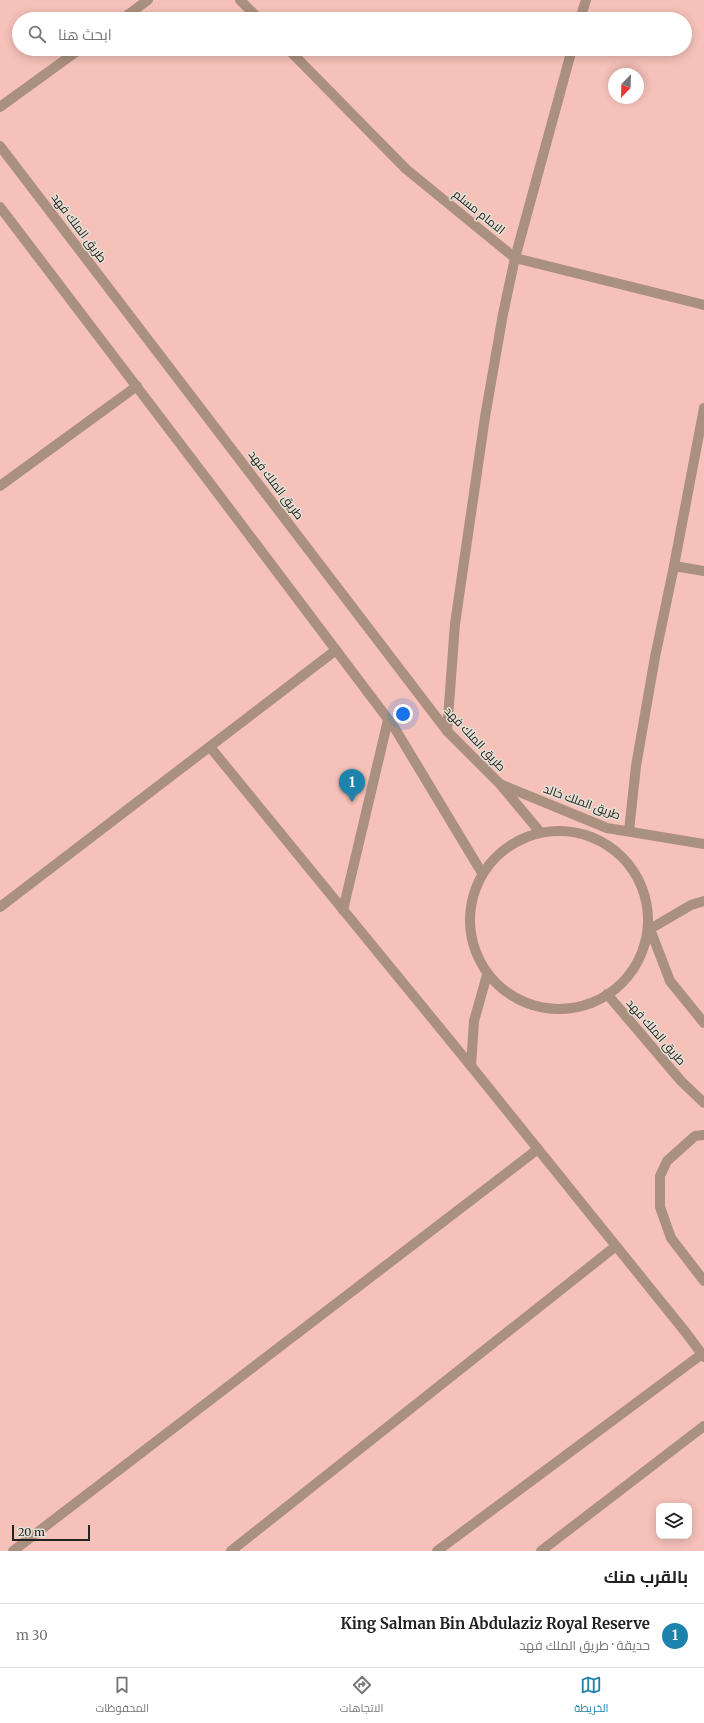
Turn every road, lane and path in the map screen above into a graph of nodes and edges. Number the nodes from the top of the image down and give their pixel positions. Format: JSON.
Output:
{"nodes":[{"id":1,"x":148,"y":0,"type":"edge"},
{"id":2,"x":240,"y":0,"type":"edge"},
{"id":3,"x":586,"y":0,"type":"edge"},
{"id":4,"x":132,"y":12,"type":"edge"},
{"id":5,"x":252,"y":12,"type":"edge"},
{"id":6,"x":582,"y":12,"type":"edge"},
{"id":7,"x":70,"y":56,"type":"edge"},
{"id":8,"x":295,"y":56,"type":"edge"},
{"id":9,"x":570,"y":56,"type":"edge"},
{"id":10,"x":0,"y":107,"type":"edge"},
{"id":11,"x":0,"y":146,"type":"edge"},
{"id":12,"x":0,"y":207,"type":"edge"},
{"id":13,"x":515,"y":258,"type":"junction"},
{"id":14,"x":704,"y":304,"type":"edge"},
{"id":15,"x":137,"y":386,"type":"junction"},
{"id":16,"x":704,"y":408,"type":"edge"},
{"id":17,"x":0,"y":486,"type":"edge"},
{"id":18,"x":674,"y":566,"type":"junction"},
{"id":19,"x":704,"y":571,"type":"edge"},
{"id":20,"x":336,"y":650,"type":"junction"},
{"id":21,"x":388,"y":720,"type":"junction"},
{"id":22,"x":447,"y":731,"type":"junction"},
{"id":23,"x":210,"y":747,"type":"junction"},
{"id":24,"x":500,"y":784,"type":"junction"},
{"id":25,"x":607,"y":828,"type":"junction"},
{"id":26,"x":544,"y":832,"type":"junction"},
{"id":27,"x":629,"y":832,"type":"junction"},
{"id":28,"x":704,"y":844,"type":"edge"},
{"id":29,"x":482,"y":873,"type":"junction"},
{"id":30,"x":704,"y":901,"type":"edge"},
{"id":31,"x":0,"y":907,"type":"edge"},
{"id":32,"x":343,"y":910,"type":"junction"},
{"id":33,"x":650,"y":929,"type":"junction"},
{"id":34,"x":488,"y":975,"type":"junction"},
{"id":35,"x":607,"y":994,"type":"junction"},
{"id":36,"x":704,"y":1023,"type":"edge"},
{"id":37,"x":471,"y":1066,"type":"junction"},
{"id":38,"x":704,"y":1103,"type":"edge"},
{"id":39,"x":704,"y":1135,"type":"edge"},
{"id":40,"x":538,"y":1149,"type":"junction"},
{"id":41,"x":616,"y":1246,"type":"junction"},
{"id":42,"x":704,"y":1281,"type":"edge"},
{"id":43,"x":703,"y":1356,"type":"edge"},
{"id":44,"x":704,"y":1426,"type":"edge"},
{"id":45,"x":13,"y":1551,"type":"edge"},
{"id":46,"x":230,"y":1551,"type":"edge"},
{"id":47,"x":437,"y":1551,"type":"edge"},
{"id":48,"x":541,"y":1551,"type":"edge"}],
"edges":[{"from":1,"to":4,"type":"street"},
{"from":2,"to":5,"type":"street"},
{"from":3,"to":6,"type":"street"},
{"from":7,"to":10,"type":"street"},
{"from":8,"to":13,"type":"street","name":"الامام مسلم"},
{"from":9,"to":13,"type":"street"},
{"from":11,"to":22,"type":"street","name":"طريق الملك فهد"},
{"from":12,"to":15,"type":"street"},
{"from":13,"to":14,"type":"street","name":"الامام مسلم"},
{"from":13,"to":22,"type":"street"},
{"from":15,"to":17,"type":"street"},
{"from":15,"to":20,"type":"street"},
{"from":16,"to":18,"type":"street"},
{"from":18,"to":19,"type":"street"},
{"from":18,"to":27,"type":"street"},
{"from":20,"to":21,"type":"street"},
{"from":20,"to":23,"type":"street"},
{"from":21,"to":29,"type":"street"},
{"from":21,"to":32,"type":"street"},
{"from":22,"to":24,"type":"street","name":"طريق الملك فهد"},
{"from":23,"to":31,"type":"street"},
{"from":23,"to":32,"type":"street"},
{"from":24,"to":25,"type":"street","name":"طريق الملك خالد"},
{"from":24,"to":26,"type":"street","name":"طريق الملك فهد"},
{"from":25,"to":26,"type":"street"},
{"from":25,"to":27,"type":"street","name":"طريق الملك خالد"},
{"from":26,"to":29,"type":"street"},
{"from":26,"to":33,"type":"street"},
{"from":27,"to":28,"type":"street","name":"طريق الملك خالد"},
{"from":29,"to":34,"type":"street"},
{"from":30,"to":33,"type":"street"},
{"from":32,"to":37,"type":"street"},
{"from":33,"to":35,"type":"street"},
{"from":33,"to":36,"type":"street"},
{"from":34,"to":35,"type":"street"},
{"from":34,"to":37,"type":"street"},
{"from":35,"to":38,"type":"street","name":"طريق الملك فهد"},
{"from":37,"to":40,"type":"street"},
{"from":39,"to":42,"type":"street"},
{"from":40,"to":41,"type":"street"},
{"from":40,"to":45,"type":"street"},
{"from":41,"to":43,"type":"street"},
{"from":41,"to":46,"type":"street"},
{"from":43,"to":47,"type":"street"},
{"from":44,"to":48,"type":"street"}]}
